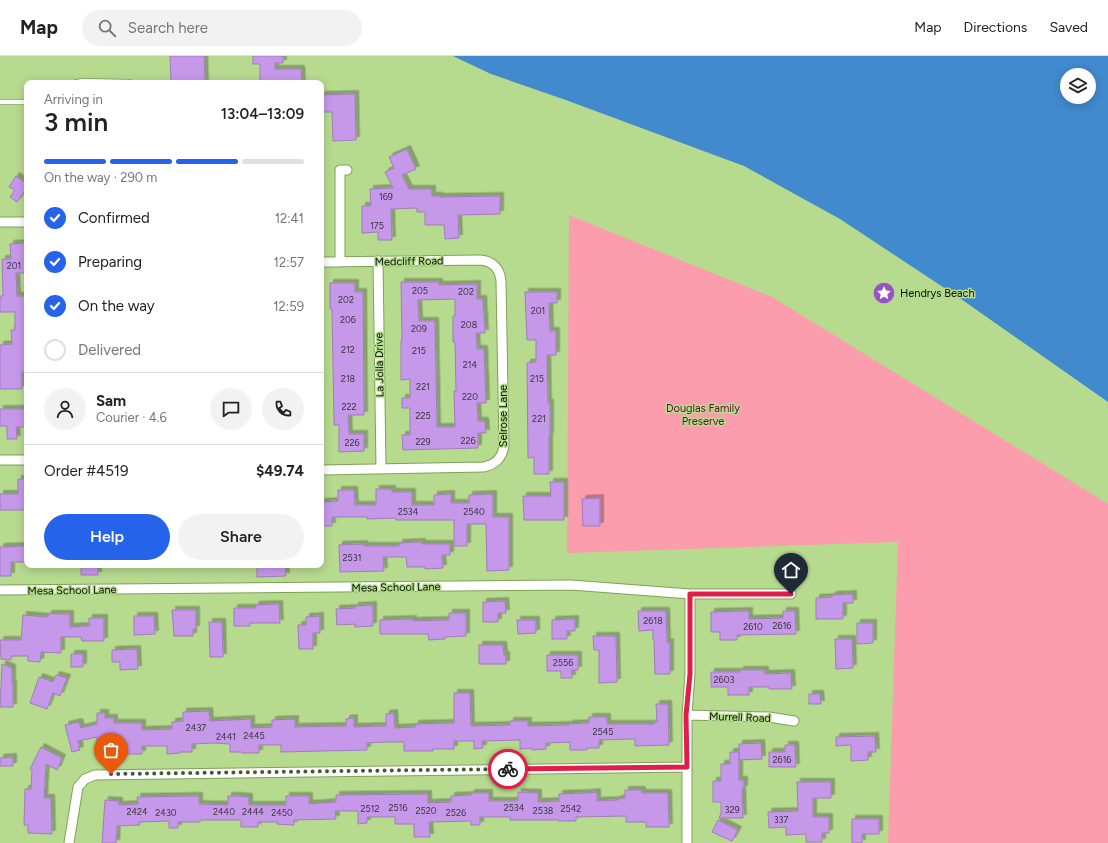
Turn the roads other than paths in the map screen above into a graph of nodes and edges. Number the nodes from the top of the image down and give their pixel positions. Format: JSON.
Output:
{"nodes":[{"id":1,"x":0,"y":102,"type":"edge"},
{"id":2,"x":24,"y":102,"type":"edge"},
{"id":3,"x":347,"y":170,"type":"dead end"},
{"id":4,"x":0,"y":222,"type":"edge"},
{"id":5,"x":24,"y":222,"type":"edge"},
{"id":6,"x":378,"y":261,"type":"junction"},
{"id":7,"x":324,"y":262,"type":"edge"},
{"id":8,"x":340,"y":262,"type":"junction"},
{"id":9,"x":495,"y":266,"type":"joint"},
{"id":10,"x":0,"y":460,"type":"edge"},
{"id":11,"x":24,"y":460,"type":"edge"},
{"id":12,"x":381,"y":468,"type":"junction"},
{"id":13,"x":324,"y":470,"type":"edge"},
{"id":14,"x":0,"y":590,"type":"edge"},
{"id":15,"x":690,"y":594,"type":"junction"},
{"id":16,"x":791,"y":594,"type":"dead end"},
{"id":17,"x":686,"y":715,"type":"junction"},
{"id":18,"x":794,"y":721,"type":"dead end"},
{"id":19,"x":687,"y":767,"type":"junction"},
{"id":20,"x":69,"y":843,"type":"edge"},
{"id":21,"x":687,"y":843,"type":"edge"}],
"edges":[{"from":1,"to":2,"type":"lane"},
{"from":3,"to":8,"type":"street"},
{"from":4,"to":5,"type":"street"},
{"from":6,"to":8,"type":"street","name":"Medcliff Road"},
{"from":6,"to":9,"type":"street","name":"Medcliff Road"},
{"from":6,"to":12,"type":"street","name":"La Jolla Drive"},
{"from":7,"to":8,"type":"street","name":"Medcliff Road"},
{"from":9,"to":12,"type":"street","name":"Selrose Lane"},
{"from":10,"to":11,"type":"street"},
{"from":12,"to":13,"type":"street","name":"Selrose Lane"},
{"from":14,"to":15,"type":"street","name":"Mesa School Lane"},
{"from":15,"to":16,"type":"street","name":"Mesa School Lane"},
{"from":15,"to":17,"type":"street"},
{"from":17,"to":18,"type":"street","name":"Murrell Road"},
{"from":17,"to":19,"type":"street"},
{"from":19,"to":20,"type":"street"},
{"from":19,"to":21,"type":"street"}]}
